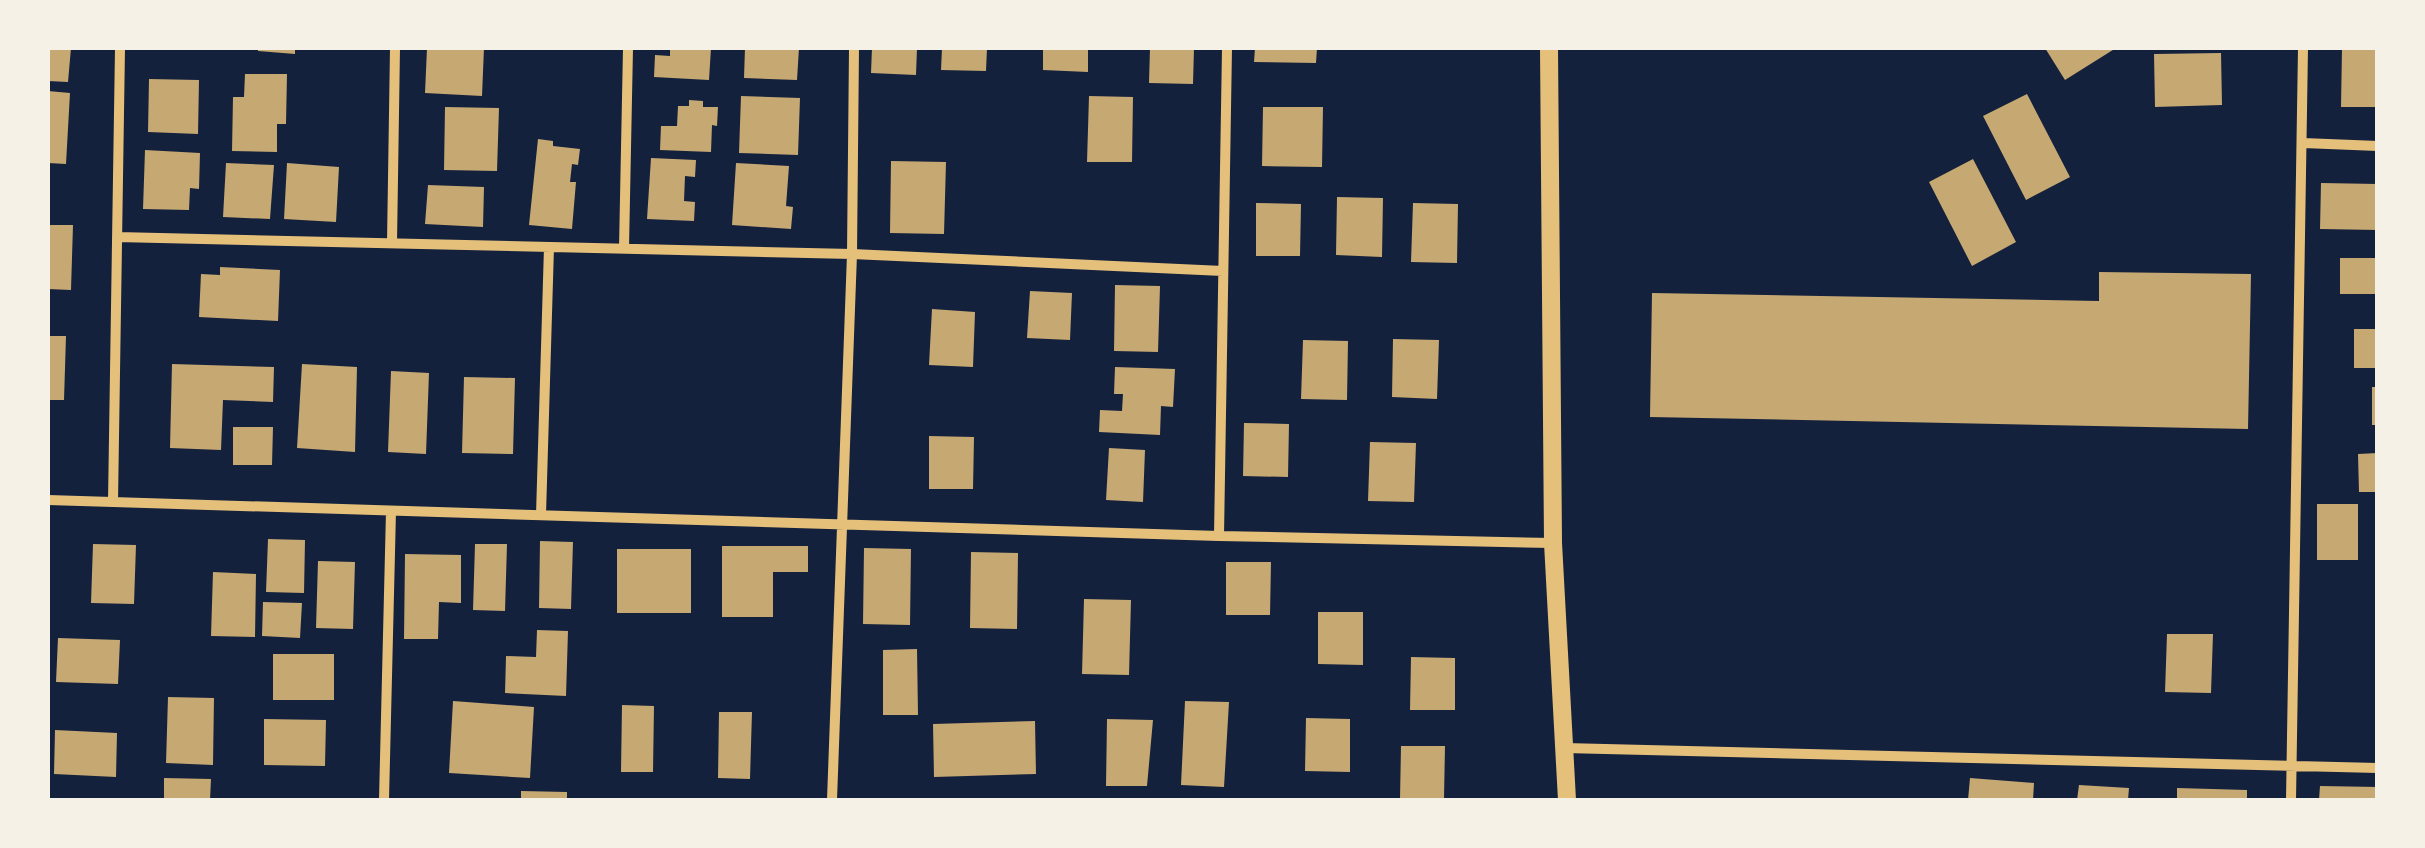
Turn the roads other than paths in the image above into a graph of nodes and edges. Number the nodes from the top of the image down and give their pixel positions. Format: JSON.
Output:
{"nodes":[{"id":1,"x":120,"y":48,"type":"edge"},
{"id":2,"x":396,"y":48,"type":"edge"},
{"id":3,"x":628,"y":48,"type":"edge"},
{"id":4,"x":854,"y":48,"type":"edge"},
{"id":5,"x":1227,"y":48,"type":"edge"},
{"id":6,"x":1549,"y":48,"type":"edge"},
{"id":7,"x":2303,"y":48,"type":"edge"},
{"id":8,"x":2303,"y":144,"type":"junction"},
{"id":9,"x":2378,"y":146,"type":"edge"},
{"id":10,"x":117,"y":237,"type":"junction"},
{"id":11,"x":392,"y":243,"type":"junction"},
{"id":12,"x":549,"y":247,"type":"junction"},
{"id":13,"x":624,"y":248,"type":"junction"},
{"id":14,"x":852,"y":254,"type":"junction"},
{"id":15,"x":1223,"y":271,"type":"junction"},
{"id":16,"x":48,"y":500,"type":"edge"},
{"id":17,"x":114,"y":502,"type":"junction"},
{"id":18,"x":391,"y":511,"type":"junction"},
{"id":19,"x":541,"y":515,"type":"junction"},
{"id":20,"x":844,"y":524,"type":"junction"},
{"id":21,"x":1219,"y":536,"type":"junction"},
{"id":22,"x":1553,"y":543,"type":"junction"},
{"id":23,"x":1564,"y":748,"type":"junction"},
{"id":24,"x":2292,"y":766,"type":"junction"},
{"id":25,"x":2378,"y":768,"type":"edge"},
{"id":26,"x":384,"y":800,"type":"edge"},
{"id":27,"x":832,"y":800,"type":"edge"},
{"id":28,"x":1567,"y":800,"type":"edge"},
{"id":29,"x":2291,"y":800,"type":"edge"}],
"edges":[{"from":1,"to":10,"type":"street"},
{"from":2,"to":11,"type":"street"},
{"from":3,"to":13,"type":"street"},
{"from":4,"to":14,"type":"street"},
{"from":5,"to":15,"type":"street"},
{"from":6,"to":22,"type":"street"},
{"from":7,"to":8,"type":"street"},
{"from":8,"to":9,"type":"street"},
{"from":8,"to":24,"type":"street"},
{"from":10,"to":11,"type":"street"},
{"from":10,"to":17,"type":"street"},
{"from":11,"to":12,"type":"street"},
{"from":12,"to":13,"type":"street"},
{"from":12,"to":19,"type":"street"},
{"from":13,"to":14,"type":"street"},
{"from":14,"to":15,"type":"street"},
{"from":14,"to":20,"type":"street"},
{"from":15,"to":21,"type":"street"},
{"from":16,"to":17,"type":"street"},
{"from":17,"to":18,"type":"street"},
{"from":18,"to":19,"type":"street"},
{"from":18,"to":26,"type":"street"},
{"from":19,"to":20,"type":"street"},
{"from":20,"to":21,"type":"street"},
{"from":20,"to":27,"type":"street"},
{"from":21,"to":22,"type":"street"},
{"from":22,"to":23,"type":"street"},
{"from":23,"to":24,"type":"street"},
{"from":23,"to":28,"type":"street"},
{"from":24,"to":25,"type":"street"},
{"from":24,"to":29,"type":"street"}]}
